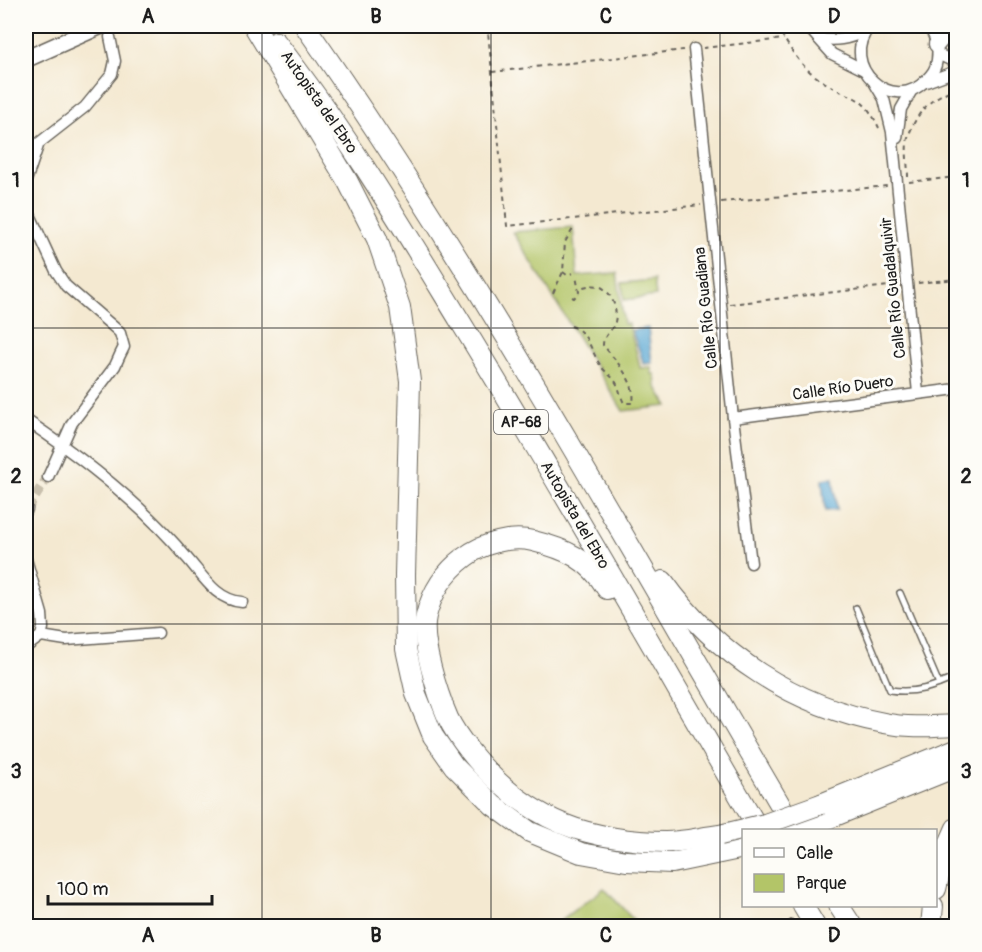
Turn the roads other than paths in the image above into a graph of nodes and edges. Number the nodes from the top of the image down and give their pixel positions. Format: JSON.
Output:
{"nodes":[{"id":1,"x":254,"y":26,"type":"edge"},
{"id":2,"x":264,"y":26,"type":"edge"},
{"id":3,"x":305,"y":26,"type":"edge"},
{"id":4,"x":807,"y":26,"type":"edge"},
{"id":5,"x":927,"y":26,"type":"edge"},
{"id":6,"x":957,"y":26,"type":"edge"},
{"id":7,"x":867,"y":29,"type":"edge"},
{"id":8,"x":105,"y":31,"type":"edge"},
{"id":9,"x":81,"y":33,"type":"junction"},
{"id":10,"x":815,"y":37,"type":"junction"},
{"id":11,"x":26,"y":49,"type":"edge"},
{"id":12,"x":694,"y":49,"type":"road end"},
{"id":13,"x":937,"y":49,"type":"junction"},
{"id":14,"x":26,"y":59,"type":"edge"},
{"id":15,"x":957,"y":60,"type":"edge"},
{"id":16,"x":864,"y":70,"type":"junction"},
{"id":17,"x":957,"y":71,"type":"edge"},
{"id":18,"x":875,"y":84,"type":"junction"},
{"id":19,"x":923,"y":84,"type":"junction"},
{"id":20,"x":912,"y":90,"type":"junction"},
{"id":21,"x":26,"y":181,"type":"edge"},
{"id":22,"x":898,"y":182,"type":"junction"},
{"id":23,"x":411,"y":183,"type":"junction"},
{"id":24,"x":26,"y":206,"type":"edge"},
{"id":25,"x":957,"y":389,"type":"edge"},
{"id":26,"x":918,"y":393,"type":"junction"},
{"id":27,"x":733,"y":418,"type":"junction"},
{"id":28,"x":26,"y":420,"type":"edge"},
{"id":29,"x":62,"y":445,"type":"junction"},
{"id":30,"x":48,"y":477,"type":"tunnel mouth"},
{"id":31,"x":26,"y":559,"type":"edge"},
{"id":32,"x":751,"y":563,"type":"dead end"},
{"id":33,"x":900,"y":593,"type":"dead end"},
{"id":34,"x":242,"y":602,"type":"dead end"},
{"id":35,"x":856,"y":608,"type":"dead end"},
{"id":36,"x":158,"y":633,"type":"dead end"},
{"id":37,"x":41,"y":636,"type":"junction"},
{"id":38,"x":26,"y":647,"type":"edge"},
{"id":39,"x":957,"y":677,"type":"edge"},
{"id":40,"x":939,"y":684,"type":"junction"},
{"id":41,"x":957,"y":725,"type":"edge"},
{"id":42,"x":957,"y":748,"type":"edge"},
{"id":43,"x":957,"y":767,"type":"edge"},
{"id":44,"x":825,"y":812,"type":"junction"},
{"id":45,"x":957,"y":828,"type":"edge"},
{"id":46,"x":749,"y":829,"type":"edge"},
{"id":47,"x":754,"y":829,"type":"edge"},
{"id":48,"x":758,"y":829,"type":"edge"},
{"id":49,"x":794,"y":829,"type":"edge"},
{"id":50,"x":803,"y":829,"type":"edge"},
{"id":51,"x":742,"y":834,"type":"edge"},
{"id":52,"x":721,"y":844,"type":"junction"},
{"id":53,"x":742,"y":848,"type":"edge"},
{"id":54,"x":937,"y":885,"type":"edge"},
{"id":55,"x":840,"y":907,"type":"edge"},
{"id":56,"x":933,"y":907,"type":"edge"},
{"id":57,"x":852,"y":927,"type":"edge"},
{"id":58,"x":931,"y":927,"type":"edge"}],
"edges":[{"from":1,"to":52,"type":"highway"},
{"from":2,"to":48,"type":"highway","name":"Autopista del Ebro","number":"AP-68"},
{"from":3,"to":23,"type":"highway","name":"Autopista del Ebro","number":"AP-68"},
{"from":4,"to":10,"type":"street"},
{"from":5,"to":13,"type":"street"},
{"from":6,"to":13,"type":"highway"},
{"from":7,"to":10,"type":"street"},
{"from":7,"to":16,"type":"street"},
{"from":8,"to":9,"type":"highway"},
{"from":8,"to":21,"type":"street"},
{"from":9,"to":11,"type":"highway"},
{"from":9,"to":14,"type":"highway"},
{"from":10,"to":16,"type":"street"},
{"from":12,"to":27,"type":"street","name":"Calle Río Guadiana"},
{"from":13,"to":15,"type":"street"},
{"from":13,"to":19,"type":"street"},
{"from":16,"to":18,"type":"street","name":"Calle Río Guadalquivir"},
{"from":17,"to":19,"type":"street"},
{"from":18,"to":20,"type":"street"},
{"from":18,"to":22,"type":"street","name":"Calle Río Guadalquivir"},
{"from":19,"to":20,"type":"street"},
{"from":20,"to":22,"type":"street","name":"Calle Río Guadalquivir"},
{"from":22,"to":26,"type":"street","name":"Calle Río Guadalquivir"},
{"from":23,"to":41,"type":"highway"},
{"from":23,"to":49,"type":"highway","name":"Autopista del Ebro","number":"AP-68"},
{"from":24,"to":29,"type":"street"},
{"from":25,"to":26,"type":"street","name":"Calle Río Duero"},
{"from":26,"to":27,"type":"street","name":"Calle Río Duero"},
{"from":27,"to":32,"type":"street","name":"Calle Río Guadiana"},
{"from":28,"to":29,"type":"street"},
{"from":29,"to":30,"type":"street"},
{"from":29,"to":34,"type":"street"},
{"from":31,"to":37,"type":"street"},
{"from":33,"to":40,"type":"lane"},
{"from":35,"to":40,"type":"lane"},
{"from":36,"to":37,"type":"street"},
{"from":37,"to":38,"type":"street"},
{"from":39,"to":40,"type":"lane"},
{"from":42,"to":44,"type":"highway"},
{"from":43,"to":44,"type":"highway"},
{"from":44,"to":47,"type":"highway","bridge":true},
{"from":44,"to":50,"type":"highway"},
{"from":45,"to":54,"type":"highway"},
{"from":46,"to":52,"type":"highway"},
{"from":51,"to":52,"type":"highway","bridge":true},
{"from":52,"to":53,"type":"highway"},
{"from":55,"to":57,"type":"highway"},
{"from":56,"to":58,"type":"highway"}]}
